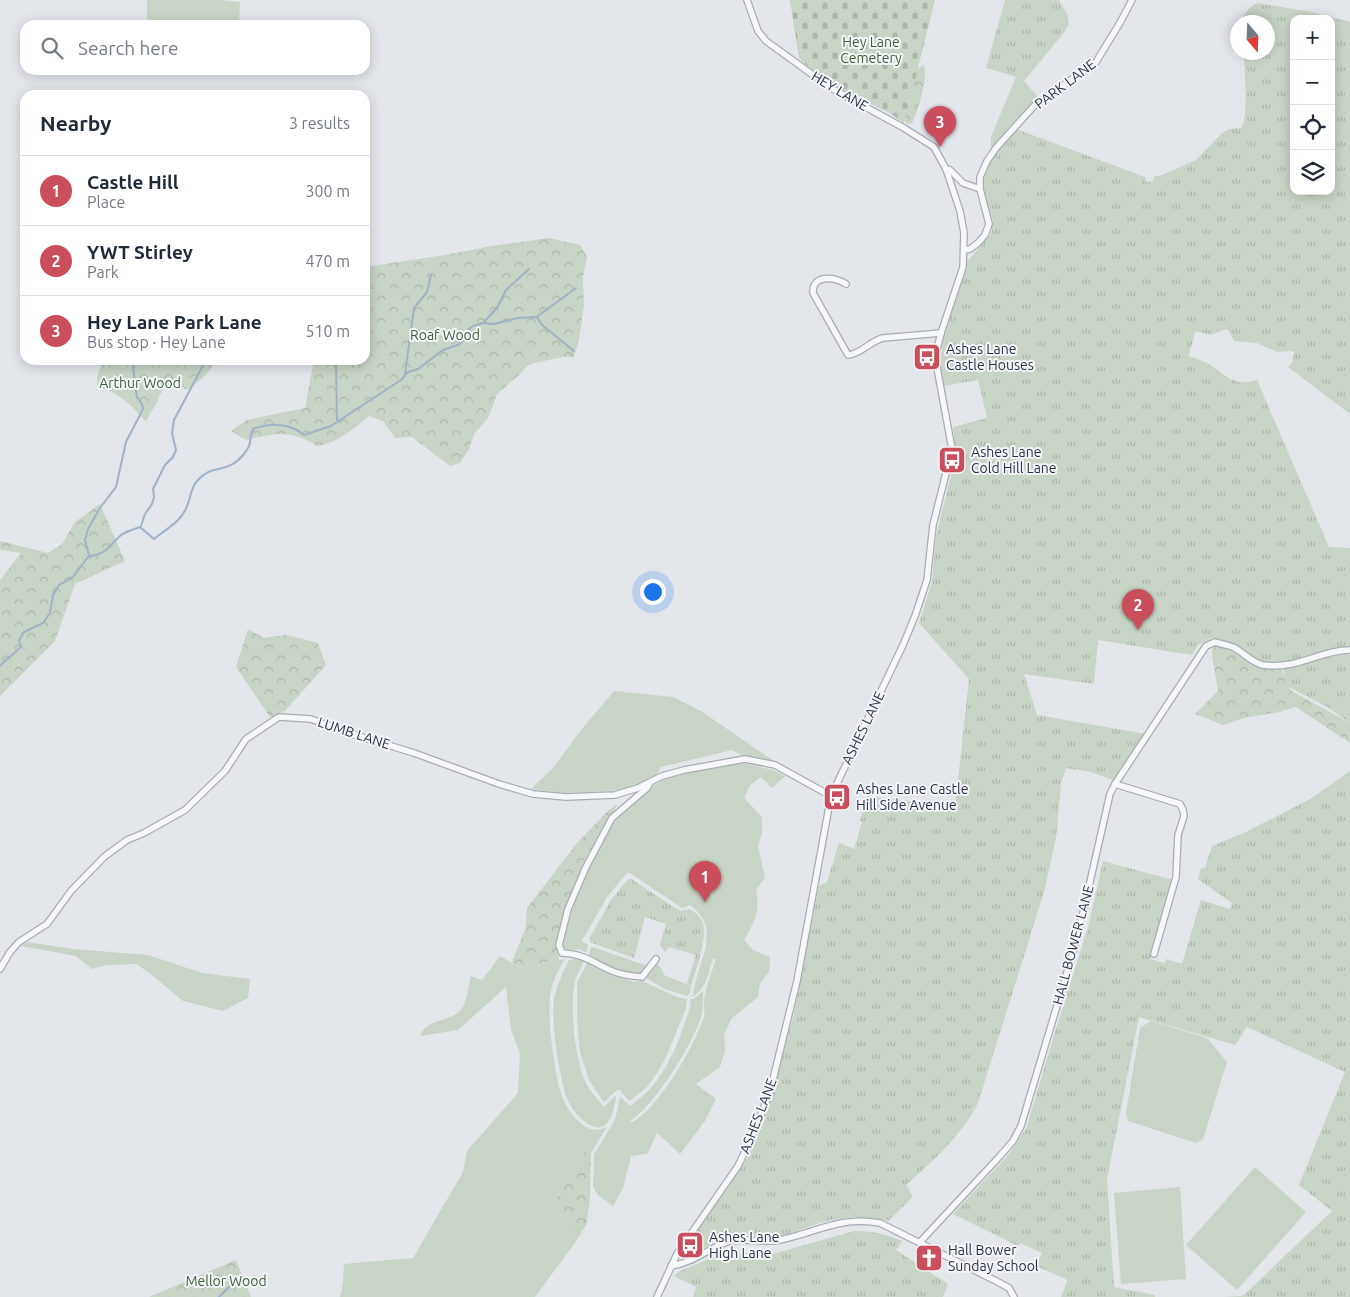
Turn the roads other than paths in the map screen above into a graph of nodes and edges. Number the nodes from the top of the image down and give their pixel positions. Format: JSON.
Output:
{"nodes":[{"id":1,"x":747,"y":0,"type":"edge"},
{"id":2,"x":1132,"y":0,"type":"edge"},
{"id":3,"x":946,"y":169,"type":"junction"},
{"id":4,"x":980,"y":189,"type":"junction"},
{"id":5,"x":964,"y":250,"type":"junction"},
{"id":6,"x":846,"y":284,"type":"dead end"},
{"id":7,"x":941,"y":333,"type":"junction"},
{"id":8,"x":1350,"y":650,"type":"edge"},
{"id":9,"x":650,"y":782,"type":"junction"},
{"id":10,"x":1114,"y":784,"type":"junction"},
{"id":11,"x":831,"y":796,"type":"junction"},
{"id":12,"x":1154,"y":954,"type":"dead end"},
{"id":13,"x":656,"y":960,"type":"dead end"},
{"id":14,"x":0,"y":969,"type":"edge"},
{"id":15,"x":920,"y":1242,"type":"junction"},
{"id":16,"x":672,"y":1266,"type":"junction"},
{"id":17,"x":656,"y":1297,"type":"edge"},
{"id":18,"x":1014,"y":1297,"type":"edge"}],
"edges":[{"from":1,"to":3,"type":"street","name":"HEY LANE"},
{"from":2,"to":4,"type":"street","name":"PARK LANE"},
{"from":3,"to":4,"type":"street"},
{"from":3,"to":5,"type":"street","name":"ASHES LANE"},
{"from":4,"to":5,"type":"street","name":"PARK LANE"},
{"from":5,"to":7,"type":"street","name":"ASHES LANE"},
{"from":6,"to":7,"type":"street"},
{"from":7,"to":11,"type":"street","name":"ASHES LANE"},
{"from":8,"to":10,"type":"street","name":"HALL BOWER LANE"},
{"from":9,"to":11,"type":"street","name":"LUMB LANE"},
{"from":9,"to":13,"type":"street"},
{"from":9,"to":14,"type":"street","name":"LUMB LANE"},
{"from":10,"to":12,"type":"street"},
{"from":10,"to":15,"type":"street","name":"HALL BOWER LANE"},
{"from":11,"to":16,"type":"street","name":"ASHES LANE"},
{"from":15,"to":16,"type":"street"},
{"from":15,"to":18,"type":"street"},
{"from":16,"to":17,"type":"street","name":"ASHES LANE"}]}
